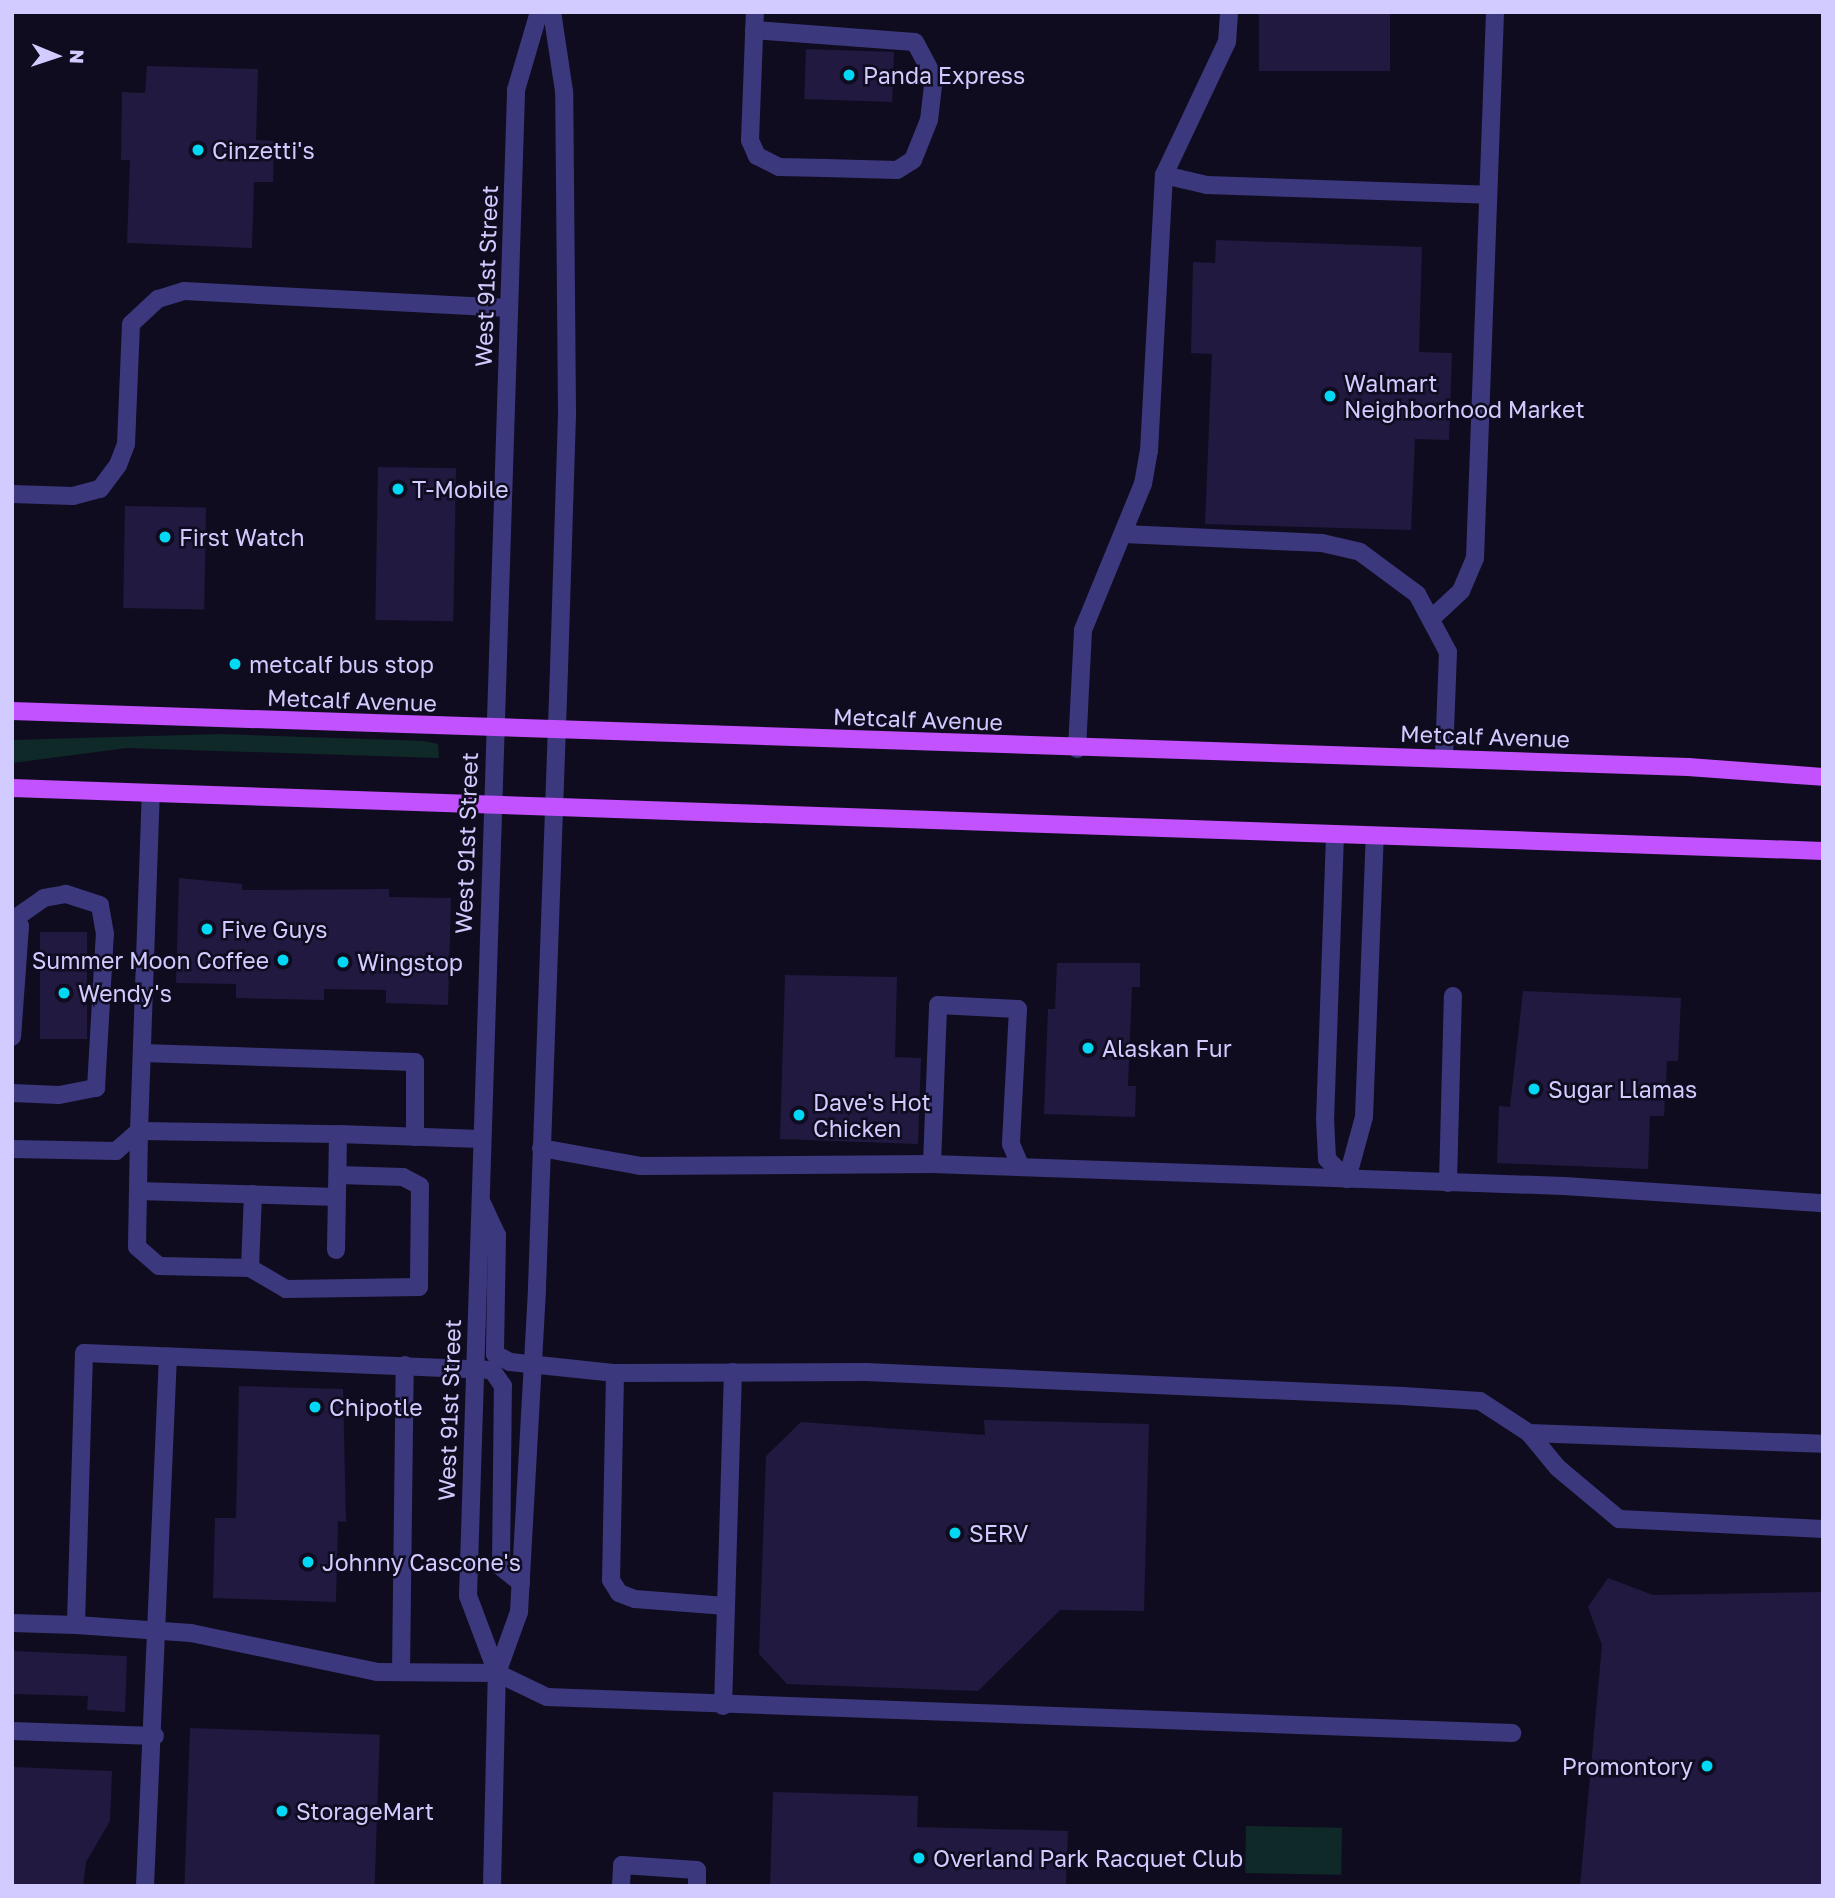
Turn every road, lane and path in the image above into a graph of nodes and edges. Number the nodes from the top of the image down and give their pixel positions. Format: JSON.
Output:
{"nodes":[{"id":1,"x":540,"y":12,"type":"edge"},
{"id":2,"x":552,"y":12,"type":"edge"},
{"id":3,"x":1229,"y":12,"type":"edge"},
{"id":4,"x":1495,"y":12,"type":"edge"},
{"id":5,"x":755,"y":21,"type":"edge"},
{"id":6,"x":1164,"y":175,"type":"junction"},
{"id":7,"x":1488,"y":195,"type":"junction"},
{"id":8,"x":509,"y":308,"type":"junction"},
{"id":9,"x":12,"y":494,"type":"edge"},
{"id":10,"x":1125,"y":534,"type":"junction"},
{"id":11,"x":1432,"y":618,"type":"junction"},
{"id":12,"x":12,"y":711,"type":"edge"},
{"id":13,"x":495,"y":730,"type":"junction"},
{"id":14,"x":556,"y":732,"type":"junction"},
{"id":15,"x":1077,"y":749,"type":"junction"},
{"id":16,"x":1444,"y":758,"type":"junction"},
{"id":17,"x":1823,"y":777,"type":"edge"},
{"id":18,"x":12,"y":788,"type":"edge"},
{"id":19,"x":151,"y":793,"type":"junction"},
{"id":20,"x":494,"y":805,"type":"junction"},
{"id":21,"x":552,"y":806,"type":"junction"},
{"id":22,"x":1335,"y":835,"type":"junction"},
{"id":23,"x":1375,"y":836,"type":"junction"},
{"id":24,"x":1823,"y":851,"type":"edge"},
{"id":25,"x":12,"y":920,"type":"edge"},
{"id":26,"x":1453,"y":996,"type":"dead end"},
{"id":27,"x":12,"y":1037,"type":"edge"},
{"id":28,"x":143,"y":1053,"type":"junction"},
{"id":29,"x":12,"y":1093,"type":"edge"},
{"id":30,"x":139,"y":1131,"type":"junction"},
{"id":31,"x":338,"y":1134,"type":"junction"},
{"id":32,"x":415,"y":1137,"type":"junction"},
{"id":33,"x":481,"y":1139,"type":"junction"},
{"id":34,"x":541,"y":1148,"type":"junction"},
{"id":35,"x":12,"y":1150,"type":"edge"},
{"id":36,"x":932,"y":1164,"type":"junction"},
{"id":37,"x":1021,"y":1167,"type":"junction"},
{"id":38,"x":338,"y":1175,"type":"junction"},
{"id":39,"x":1348,"y":1180,"type":"junction"},
{"id":40,"x":1448,"y":1183,"type":"junction"},
{"id":41,"x":138,"y":1191,"type":"junction"},
{"id":42,"x":253,"y":1194,"type":"junction"},
{"id":43,"x":337,"y":1197,"type":"junction"},
{"id":44,"x":480,"y":1198,"type":"junction"},
{"id":45,"x":1823,"y":1203,"type":"edge"},
{"id":46,"x":337,"y":1250,"type":"dead end"},
{"id":47,"x":250,"y":1268,"type":"junction"},
{"id":48,"x":168,"y":1356,"type":"junction"},
{"id":49,"x":533,"y":1363,"type":"junction"},
{"id":50,"x":405,"y":1365,"type":"junction"},
{"id":51,"x":474,"y":1368,"type":"junction"},
{"id":52,"x":733,"y":1372,"type":"junction"},
{"id":53,"x":615,"y":1373,"type":"junction"},
{"id":54,"x":1529,"y":1433,"type":"junction"},
{"id":55,"x":1823,"y":1444,"type":"edge"},
{"id":56,"x":1823,"y":1529,"type":"edge"},
{"id":57,"x":521,"y":1583,"type":"junction"},
{"id":58,"x":726,"y":1606,"type":"junction"},
{"id":59,"x":12,"y":1623,"type":"edge"},
{"id":60,"x":76,"y":1625,"type":"junction"},
{"id":61,"x":161,"y":1630,"type":"junction"},
{"id":62,"x":401,"y":1672,"type":"junction"},
{"id":63,"x":498,"y":1673,"type":"junction"},
{"id":64,"x":723,"y":1706,"type":"junction"},
{"id":65,"x":12,"y":1731,"type":"edge"},
{"id":66,"x":1512,"y":1733,"type":"dead end"},
{"id":67,"x":155,"y":1736,"type":"junction"},
{"id":68,"x":145,"y":1886,"type":"edge"},
{"id":69,"x":492,"y":1886,"type":"edge"},
{"id":70,"x":621,"y":1886,"type":"edge"},
{"id":71,"x":697,"y":1886,"type":"edge"}],
"edges":[{"from":1,"to":8,"type":"street","name":"West 91st Street"},
{"from":2,"to":14,"type":"street","name":"West 91st Street"},
{"from":3,"to":6,"type":"street"},
{"from":4,"to":7,"type":"street"},
{"from":5,"to":5,"type":"street"},
{"from":6,"to":7,"type":"street"},
{"from":6,"to":10,"type":"street"},
{"from":7,"to":11,"type":"street"},
{"from":8,"to":9,"type":"street"},
{"from":8,"to":13,"type":"street","name":"West 91st Street"},
{"from":10,"to":11,"type":"street"},
{"from":10,"to":15,"type":"street"},
{"from":11,"to":16,"type":"street"},
{"from":12,"to":13,"type":"main road","name":"Metcalf Avenue"},
{"from":13,"to":14,"type":"main road","name":"Metcalf Avenue"},
{"from":13,"to":20,"type":"street","name":"West 91st Street"},
{"from":14,"to":15,"type":"main road","name":"Metcalf Avenue"},
{"from":14,"to":21,"type":"street","name":"West 91st Street"},
{"from":15,"to":16,"type":"main road","name":"Metcalf Avenue"},
{"from":16,"to":17,"type":"main road","name":"Metcalf Avenue"},
{"from":18,"to":19,"type":"main road"},
{"from":19,"to":20,"type":"main road"},
{"from":19,"to":28,"type":"street"},
{"from":20,"to":21,"type":"main road"},
{"from":20,"to":33,"type":"street","name":"West 91st Street"},
{"from":21,"to":22,"type":"main road"},
{"from":21,"to":34,"type":"street","name":"West 91st Street"},
{"from":22,"to":23,"type":"main road"},
{"from":22,"to":39,"type":"street"},
{"from":23,"to":24,"type":"main road"},
{"from":23,"to":39,"type":"street"},
{"from":25,"to":27,"type":"street"},
{"from":25,"to":29,"type":"street"},
{"from":26,"to":40,"type":"street"},
{"from":28,"to":30,"type":"street"},
{"from":28,"to":32,"type":"street"},
{"from":30,"to":31,"type":"street"},
{"from":30,"to":35,"type":"street"},
{"from":30,"to":41,"type":"street"},
{"from":31,"to":32,"type":"street"},
{"from":31,"to":38,"type":"street"},
{"from":32,"to":33,"type":"street"},
{"from":33,"to":44,"type":"street","name":"West 91st Street"},
{"from":34,"to":36,"type":"street"},
{"from":34,"to":49,"type":"street","name":"West 91st Street"},
{"from":36,"to":37,"type":"street"},
{"from":36,"to":37,"type":"street"},
{"from":37,"to":39,"type":"street"},
{"from":38,"to":43,"type":"street"},
{"from":38,"to":47,"type":"street"},
{"from":39,"to":40,"type":"street"},
{"from":40,"to":45,"type":"street"},
{"from":41,"to":42,"type":"street"},
{"from":41,"to":47,"type":"street"},
{"from":42,"to":43,"type":"street"},
{"from":42,"to":47,"type":"street"},
{"from":43,"to":46,"type":"street"},
{"from":44,"to":49,"type":"street"},
{"from":44,"to":51,"type":"street","name":"West 91st Street"},
{"from":48,"to":50,"type":"street"},
{"from":48,"to":60,"type":"street"},
{"from":48,"to":61,"type":"street"},
{"from":49,"to":53,"type":"street"},
{"from":49,"to":57,"type":"street","name":"West 91st Street"},
{"from":50,"to":51,"type":"street"},
{"from":50,"to":62,"type":"street"},
{"from":51,"to":57,"type":"street"},
{"from":51,"to":63,"type":"street","name":"West 91st Street"},
{"from":52,"to":53,"type":"street"},
{"from":52,"to":54,"type":"street"},
{"from":52,"to":58,"type":"street"},
{"from":53,"to":58,"type":"street"},
{"from":54,"to":55,"type":"street"},
{"from":54,"to":56,"type":"street"},
{"from":57,"to":63,"type":"street","name":"West 91st Street"},
{"from":58,"to":64,"type":"street"},
{"from":59,"to":60,"type":"street"},
{"from":60,"to":61,"type":"street"},
{"from":61,"to":62,"type":"street"},
{"from":61,"to":67,"type":"street"},
{"from":62,"to":63,"type":"street"},
{"from":63,"to":64,"type":"street"},
{"from":63,"to":69,"type":"street","name":"West 91st Street"},
{"from":64,"to":66,"type":"street"},
{"from":65,"to":67,"type":"street"},
{"from":67,"to":68,"type":"street"},
{"from":70,"to":71,"type":"street"}]}
